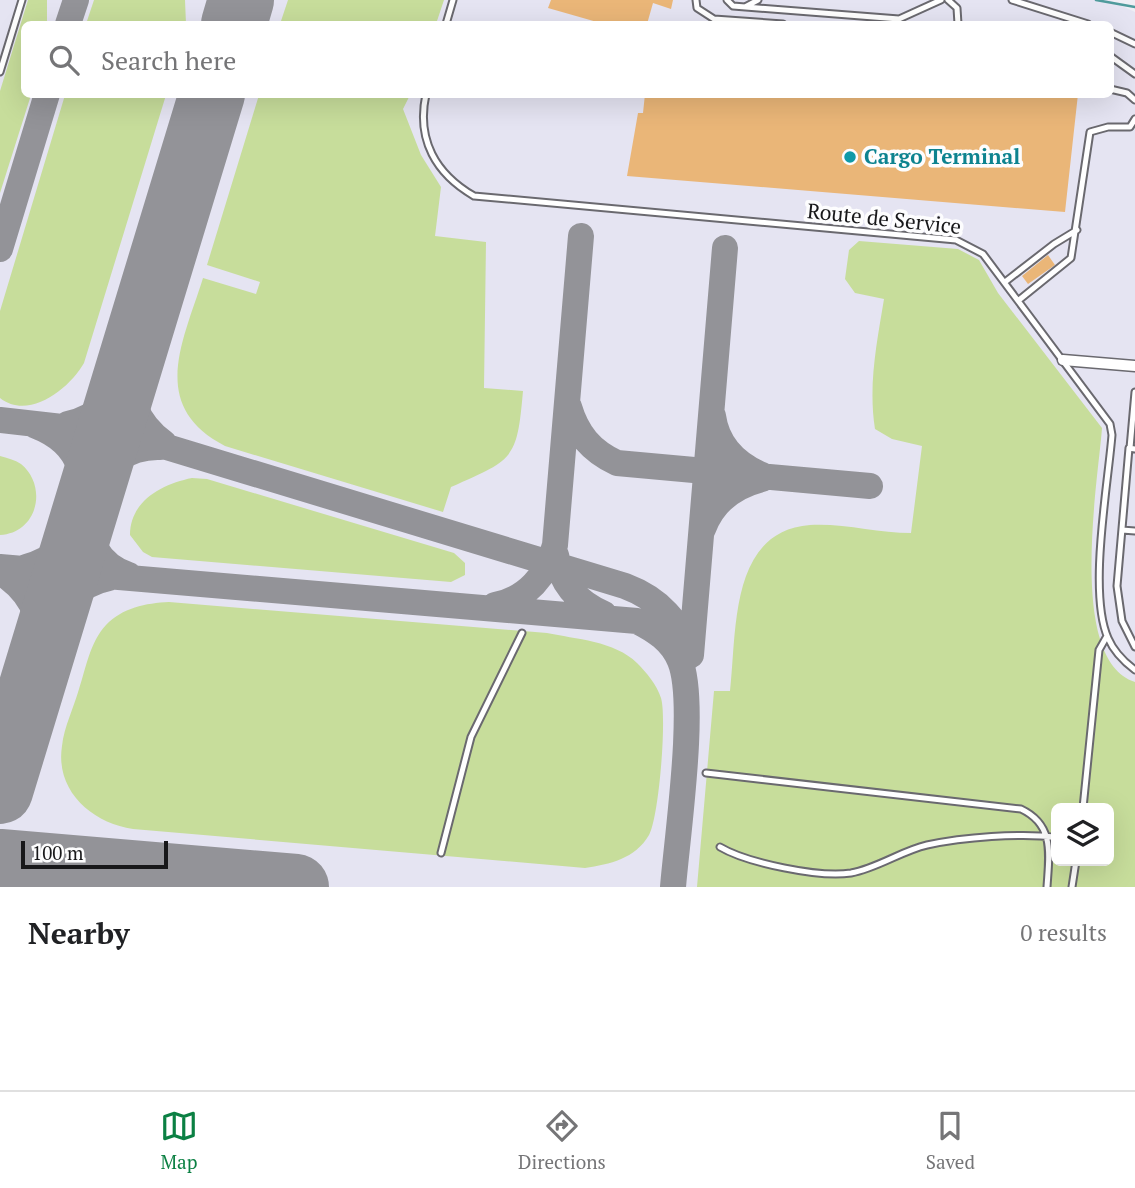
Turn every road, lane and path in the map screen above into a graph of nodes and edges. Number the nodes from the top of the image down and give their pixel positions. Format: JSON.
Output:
{"nodes":[{"id":1,"x":22,"y":0,"type":"edge"},
{"id":2,"x":453,"y":0,"type":"edge"},
{"id":3,"x":696,"y":0,"type":"edge"},
{"id":4,"x":726,"y":0,"type":"edge"},
{"id":5,"x":758,"y":0,"type":"edge"},
{"id":6,"x":941,"y":0,"type":"edge"},
{"id":7,"x":948,"y":0,"type":"edge"},
{"id":8,"x":1012,"y":0,"type":"edge"},
{"id":9,"x":745,"y":6,"type":"junction"},
{"id":10,"x":447,"y":21,"type":"edge"},
{"id":11,"x":742,"y":21,"type":"edge"},
{"id":12,"x":958,"y":21,"type":"edge"},
{"id":13,"x":1078,"y":21,"type":"edge"},
{"id":14,"x":1114,"y":34,"type":"edge"},
{"id":15,"x":1135,"y":44,"type":"edge"},
{"id":16,"x":1114,"y":58,"type":"edge"},
{"id":17,"x":0,"y":72,"type":"edge"},
{"id":18,"x":1135,"y":74,"type":"edge"},
{"id":19,"x":1114,"y":90,"type":"edge"},
{"id":20,"x":426,"y":98,"type":"edge"},
{"id":21,"x":1135,"y":100,"type":"edge"},
{"id":22,"x":1135,"y":119,"type":"edge"},
{"id":23,"x":1077,"y":230,"type":"junction"},
{"id":24,"x":1005,"y":282,"type":"junction"},
{"id":25,"x":1019,"y":300,"type":"junction"},
{"id":26,"x":1063,"y":360,"type":"junction"},
{"id":27,"x":1135,"y":366,"type":"edge"},
{"id":28,"x":1135,"y":392,"type":"edge"},
{"id":29,"x":1133,"y":449,"type":"edge"},
{"id":30,"x":1122,"y":530,"type":"junction"},
{"id":31,"x":1135,"y":531,"type":"edge"},
{"id":32,"x":522,"y":633,"type":"dead end"},
{"id":33,"x":1107,"y":636,"type":"junction"},
{"id":34,"x":1135,"y":647,"type":"edge"},
{"id":35,"x":1135,"y":670,"type":"edge"},
{"id":36,"x":706,"y":773,"type":"dead end"},
{"id":37,"x":1084,"y":803,"type":"edge"},
{"id":38,"x":1048,"y":836,"type":"junction"},
{"id":39,"x":1051,"y":836,"type":"edge"},
{"id":40,"x":720,"y":847,"type":"dead end"},
{"id":41,"x":441,"y":853,"type":"dead end"},
{"id":42,"x":1075,"y":866,"type":"edge"},
{"id":43,"x":1047,"y":887,"type":"edge"},
{"id":44,"x":1072,"y":887,"type":"edge"}],
"edges":[{"from":1,"to":17,"type":"lane"},
{"from":2,"to":10,"type":"lane"},
{"from":3,"to":11,"type":"lane"},
{"from":4,"to":9,"type":"lane"},
{"from":5,"to":9,"type":"lane"},
{"from":6,"to":9,"type":"lane"},
{"from":7,"to":12,"type":"lane"},
{"from":8,"to":13,"type":"lane"},
{"from":14,"to":15,"type":"lane"},
{"from":16,"to":18,"type":"lane"},
{"from":19,"to":21,"type":"lane"},
{"from":20,"to":24,"type":"lane","name":"Route de Service"},
{"from":22,"to":23,"type":"lane"},
{"from":23,"to":24,"type":"lane"},
{"from":23,"to":25,"type":"lane"},
{"from":24,"to":25,"type":"lane","name":"Route de Service"},
{"from":25,"to":26,"type":"lane","name":"Route de Service"},
{"from":26,"to":27,"type":"street"},
{"from":26,"to":33,"type":"lane","name":"Route de Service"},
{"from":28,"to":29,"type":"lane"},
{"from":29,"to":30,"type":"lane"},
{"from":30,"to":31,"type":"lane"},
{"from":30,"to":34,"type":"lane"},
{"from":32,"to":41,"type":"lane"},
{"from":33,"to":35,"type":"lane","name":"Route de Service"},
{"from":33,"to":37,"type":"lane"},
{"from":36,"to":38,"type":"lane"},
{"from":38,"to":39,"type":"lane"},
{"from":38,"to":40,"type":"lane"},
{"from":38,"to":43,"type":"lane"},
{"from":42,"to":44,"type":"lane"}]}
